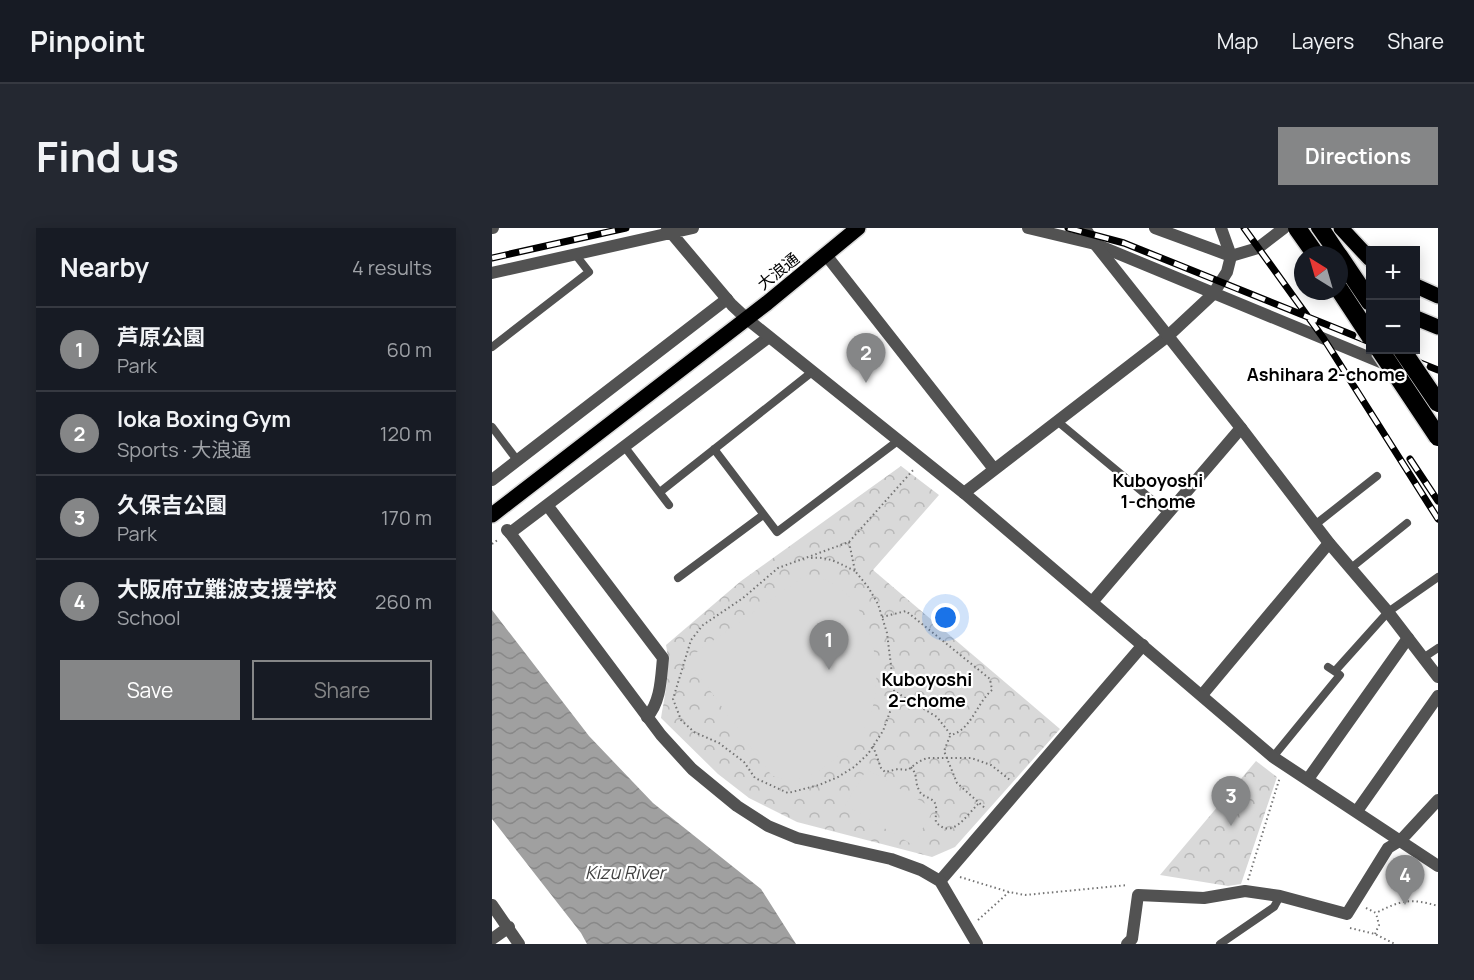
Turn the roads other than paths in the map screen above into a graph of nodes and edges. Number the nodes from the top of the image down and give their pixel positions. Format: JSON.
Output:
{"nodes":[{"id":1,"x":693,"y":228,"type":"edge"},
{"id":2,"x":858,"y":228,"type":"edge"},
{"id":3,"x":1028,"y":228,"type":"edge"},
{"id":4,"x":1085,"y":228,"type":"edge"},
{"id":5,"x":1155,"y":228,"type":"edge"},
{"id":6,"x":1221,"y":228,"type":"edge"},
{"id":7,"x":1284,"y":228,"type":"edge"},
{"id":8,"x":1291,"y":228,"type":"edge"},
{"id":9,"x":1297,"y":228,"type":"edge"},
{"id":10,"x":1320,"y":228,"type":"edge"},
{"id":11,"x":1341,"y":228,"type":"edge"},
{"id":12,"x":669,"y":230,"type":"edge"},
{"id":13,"x":1095,"y":244,"type":"junction"},
{"id":14,"x":1308,"y":246,"type":"edge"},
{"id":15,"x":1310,"y":246,"type":"edge"},
{"id":16,"x":1333,"y":246,"type":"edge"},
{"id":17,"x":575,"y":254,"type":"junction"},
{"id":18,"x":1366,"y":254,"type":"edge"},
{"id":19,"x":826,"y":255,"type":"junction"},
{"id":20,"x":1231,"y":256,"type":"junction"},
{"id":21,"x":1348,"y":268,"type":"edge"},
{"id":22,"x":492,"y":273,"type":"edge"},
{"id":23,"x":1348,"y":283,"type":"edge"},
{"id":24,"x":1420,"y":288,"type":"edge"},
{"id":25,"x":1366,"y":293,"type":"edge"},
{"id":26,"x":1213,"y":294,"type":"junction"},
{"id":27,"x":1366,"y":296,"type":"edge"},
{"id":28,"x":1438,"y":296,"type":"edge"},
{"id":29,"x":727,"y":299,"type":"junction"},
{"id":30,"x":1346,"y":300,"type":"edge"},
{"id":31,"x":747,"y":319,"type":"junction"},
{"id":32,"x":1420,"y":320,"type":"edge"},
{"id":33,"x":1438,"y":327,"type":"edge"},
{"id":34,"x":1366,"y":329,"type":"edge"},
{"id":35,"x":1168,"y":336,"type":"junction"},
{"id":36,"x":769,"y":337,"type":"junction"},
{"id":37,"x":492,"y":347,"type":"edge"},
{"id":38,"x":1383,"y":354,"type":"edge"},
{"id":39,"x":1405,"y":354,"type":"edge"},
{"id":40,"x":812,"y":372,"type":"junction"},
{"id":41,"x":1438,"y":387,"type":"edge"},
{"id":42,"x":1438,"y":403,"type":"edge"},
{"id":43,"x":1057,"y":421,"type":"junction"},
{"id":44,"x":492,"y":427,"type":"edge"},
{"id":45,"x":1241,"y":428,"type":"junction"},
{"id":46,"x":1438,"y":437,"type":"edge"},
{"id":47,"x":899,"y":440,"type":"junction"},
{"id":48,"x":624,"y":446,"type":"junction"},
{"id":49,"x":714,"y":449,"type":"junction"},
{"id":50,"x":517,"y":460,"type":"junction"},
{"id":51,"x":994,"y":469,"type":"junction"},
{"id":52,"x":1377,"y":476,"type":"dead end"},
{"id":53,"x":492,"y":480,"type":"edge"},
{"id":54,"x":660,"y":492,"type":"junction"},
{"id":55,"x":964,"y":493,"type":"junction"},
{"id":56,"x":546,"y":505,"type":"junction"},
{"id":57,"x":669,"y":505,"type":"dead end"},
{"id":58,"x":1168,"y":513,"type":"junction"},
{"id":59,"x":492,"y":515,"type":"edge"},
{"id":60,"x":763,"y":515,"type":"junction"},
{"id":61,"x":1407,"y":523,"type":"dead end"},
{"id":62,"x":1316,"y":524,"type":"junction"},
{"id":63,"x":1329,"y":543,"type":"junction"},
{"id":64,"x":1351,"y":568,"type":"junction"},
{"id":65,"x":1438,"y":577,"type":"edge"},
{"id":66,"x":678,"y":578,"type":"dead end"},
{"id":67,"x":1093,"y":601,"type":"junction"},
{"id":68,"x":1388,"y":612,"type":"junction"},
{"id":69,"x":1408,"y":638,"type":"junction"},
{"id":70,"x":1143,"y":645,"type":"junction"},
{"id":71,"x":1438,"y":648,"type":"edge"},
{"id":72,"x":1423,"y":658,"type":"junction"},
{"id":73,"x":1438,"y":677,"type":"edge"},
{"id":74,"x":1202,"y":695,"type":"junction"},
{"id":75,"x":1438,"y":696,"type":"edge"},
{"id":76,"x":647,"y":717,"type":"junction"},
{"id":77,"x":1273,"y":757,"type":"junction"},
{"id":78,"x":1308,"y":779,"type":"junction"},
{"id":79,"x":1438,"y":800,"type":"edge"},
{"id":80,"x":1357,"y":811,"type":"junction"},
{"id":81,"x":1401,"y":840,"type":"junction"},
{"id":82,"x":1438,"y":866,"type":"edge"},
{"id":83,"x":939,"y":881,"type":"junction"},
{"id":84,"x":1280,"y":896,"type":"junction"},
{"id":85,"x":492,"y":905,"type":"edge"},
{"id":86,"x":509,"y":927,"type":"junction"},
{"id":87,"x":492,"y":939,"type":"edge"},
{"id":88,"x":519,"y":944,"type":"edge"},
{"id":89,"x":977,"y":944,"type":"edge"},
{"id":90,"x":1127,"y":944,"type":"edge"},
{"id":91,"x":1220,"y":944,"type":"edge"}],
"edges":[{"from":1,"to":12,"type":"street"},
{"from":2,"to":19,"type":"main road","name":"大浪通"},
{"from":3,"to":13,"type":"street"},
{"from":4,"to":13,"type":"street"},
{"from":5,"to":20,"type":"street"},
{"from":6,"to":20,"type":"street"},
{"from":7,"to":20,"type":"street"},
{"from":8,"to":14,"type":"main road"},
{"from":9,"to":15,"type":"highway","bridge":true},
{"from":10,"to":16,"type":"highway"},
{"from":11,"to":18,"type":"main road"},
{"from":12,"to":17,"type":"street"},
{"from":12,"to":29,"type":"street"},
{"from":13,"to":26,"type":"street"},
{"from":13,"to":35,"type":"street"},
{"from":17,"to":22,"type":"street"},
{"from":17,"to":37,"type":"lane"},
{"from":19,"to":31,"type":"main road","name":"大浪通"},
{"from":19,"to":51,"type":"street"},
{"from":20,"to":26,"type":"street"},
{"from":21,"to":25,"type":"highway","bridge":true},
{"from":23,"to":27,"type":"main road"},
{"from":24,"to":28,"type":"main road"},
{"from":26,"to":35,"type":"street"},
{"from":26,"to":41,"type":"street"},
{"from":29,"to":31,"type":"street"},
{"from":29,"to":50,"type":"street"},
{"from":30,"to":34,"type":"highway","bridge":true},
{"from":31,"to":36,"type":"street"},
{"from":31,"to":59,"type":"main road","name":"大浪通"},
{"from":32,"to":33,"type":"main road"},
{"from":35,"to":43,"type":"street"},
{"from":35,"to":45,"type":"street"},
{"from":36,"to":40,"type":"street"},
{"from":36,"to":48,"type":"street"},
{"from":38,"to":46,"type":"highway","bridge":true},
{"from":39,"to":42,"type":"highway","bridge":true},
{"from":40,"to":47,"type":"street"},
{"from":40,"to":49,"type":"lane"},
{"from":43,"to":51,"type":"street"},
{"from":43,"to":58,"type":"lane"},
{"from":44,"to":50,"type":"lane"},
{"from":45,"to":58,"type":"street"},
{"from":45,"to":62,"type":"street"},
{"from":47,"to":55,"type":"street"},
{"from":47,"to":60,"type":"lane"},
{"from":48,"to":54,"type":"lane"},
{"from":48,"to":56,"type":"street"},
{"from":49,"to":54,"type":"lane"},
{"from":49,"to":60,"type":"lane"},
{"from":50,"to":53,"type":"street"},
{"from":51,"to":55,"type":"street"},
{"from":52,"to":62,"type":"lane"},
{"from":54,"to":57,"type":"lane"},
{"from":55,"to":67,"type":"street"},
{"from":56,"to":76,"type":"street"},
{"from":56,"to":76,"type":"street"},
{"from":58,"to":67,"type":"street"},
{"from":60,"to":66,"type":"lane"},
{"from":61,"to":64,"type":"lane"},
{"from":62,"to":63,"type":"street"},
{"from":63,"to":64,"type":"street"},
{"from":63,"to":74,"type":"street"},
{"from":64,"to":68,"type":"street"},
{"from":65,"to":68,"type":"lane"},
{"from":67,"to":70,"type":"street"},
{"from":68,"to":69,"type":"street"},
{"from":68,"to":77,"type":"lane"},
{"from":69,"to":72,"type":"street"},
{"from":69,"to":78,"type":"street"},
{"from":70,"to":74,"type":"street"},
{"from":70,"to":83,"type":"street"},
{"from":71,"to":72,"type":"lane"},
{"from":72,"to":73,"type":"street"},
{"from":74,"to":77,"type":"street"},
{"from":75,"to":80,"type":"street"},
{"from":76,"to":83,"type":"street"},
{"from":77,"to":78,"type":"street"},
{"from":78,"to":80,"type":"street"},
{"from":79,"to":81,"type":"street"},
{"from":80,"to":81,"type":"street"},
{"from":81,"to":82,"type":"street"},
{"from":81,"to":84,"type":"street"},
{"from":83,"to":89,"type":"street"},
{"from":84,"to":90,"type":"street"},
{"from":84,"to":91,"type":"lane"},
{"from":85,"to":86,"type":"street"},
{"from":86,"to":87,"type":"street"},
{"from":86,"to":88,"type":"street"}]}
